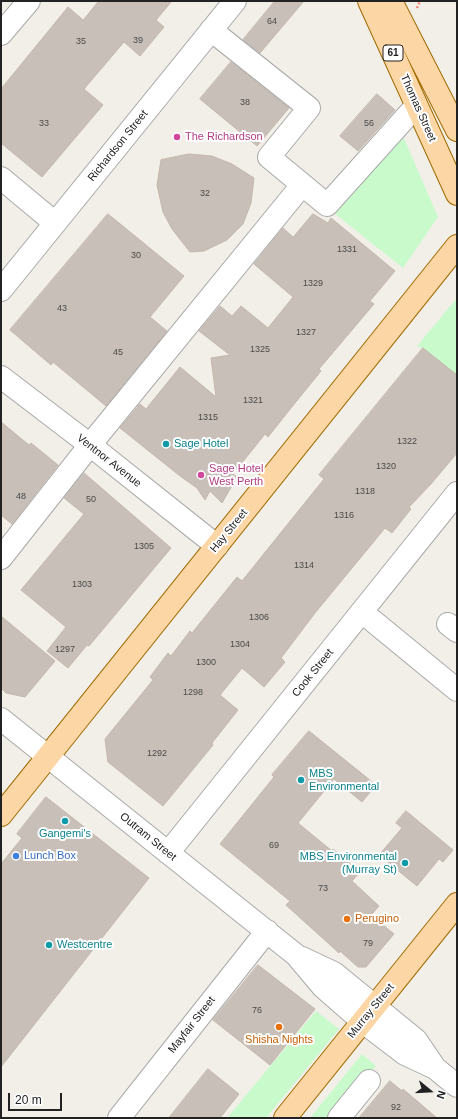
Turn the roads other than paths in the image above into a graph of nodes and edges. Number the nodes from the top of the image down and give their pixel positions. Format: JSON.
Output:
{"nodes":[{"id":1,"x":29,"y":1,"type":"edge"},
{"id":2,"x":235,"y":1,"type":"edge"},
{"id":3,"x":369,"y":1,"type":"edge"},
{"id":4,"x":390,"y":1,"type":"edge"},
{"id":5,"x":211,"y":30,"type":"junction"},
{"id":6,"x":1,"y":34,"type":"edge"},
{"id":7,"x":416,"y":106,"type":"junction"},
{"id":8,"x":457,"y":130,"type":"edge"},
{"id":9,"x":1,"y":178,"type":"edge"},
{"id":10,"x":302,"y":185,"type":"junction"},
{"id":11,"x":457,"y":194,"type":"edge"},
{"id":12,"x":55,"y":223,"type":"junction"},
{"id":13,"x":457,"y":246,"type":"edge"},
{"id":14,"x":1,"y":290,"type":"edge"},
{"id":15,"x":1,"y":377,"type":"edge"},
{"id":16,"x":90,"y":445,"type":"junction"},
{"id":17,"x":457,"y":493,"type":"edge"},
{"id":18,"x":217,"y":546,"type":"junction"},
{"id":19,"x":3,"y":551,"type":"edge"},
{"id":20,"x":362,"y":612,"type":"junction"},
{"id":21,"x":457,"y":690,"type":"edge"},
{"id":22,"x":1,"y":719,"type":"edge"},
{"id":23,"x":48,"y":757,"type":"junction"},
{"id":24,"x":1,"y":815,"type":"edge"},
{"id":25,"x":168,"y":854,"type":"junction"},
{"id":26,"x":457,"y":904,"type":"edge"},
{"id":27,"x":266,"y":931,"type":"junction"},
{"id":28,"x":369,"y":1014,"type":"junction"},
{"id":29,"x":369,"y":1081,"type":"dead end"},
{"id":30,"x":457,"y":1086,"type":"edge"},
{"id":31,"x":119,"y":1118,"type":"edge"},
{"id":32,"x":285,"y":1118,"type":"edge"},
{"id":33,"x":339,"y":1118,"type":"edge"}],
"edges":[{"from":1,"to":6,"type":"street"},
{"from":2,"to":5,"type":"street","name":"Richardson Street"},
{"from":3,"to":7,"type":"main road","name":"Thomas Street","number":"61"},
{"from":4,"to":8,"type":"main road","name":"Thomas Street","number":"61"},
{"from":5,"to":10,"type":"street"},
{"from":5,"to":12,"type":"street","name":"Richardson Street"},
{"from":7,"to":10,"type":"street"},
{"from":7,"to":11,"type":"main road","name":"Thomas Street","number":"61"},
{"from":9,"to":12,"type":"street"},
{"from":10,"to":16,"type":"street"},
{"from":12,"to":14,"type":"street","name":"Richardson Street"},
{"from":13,"to":18,"type":"main road","name":"Hay Street"},
{"from":15,"to":16,"type":"street","name":"Ventnor Avenue"},
{"from":16,"to":18,"type":"street","name":"Ventnor Avenue"},
{"from":16,"to":19,"type":"street"},
{"from":17,"to":20,"type":"street","name":"Cook Street"},
{"from":18,"to":23,"type":"main road","name":"Hay Street"},
{"from":20,"to":21,"type":"street"},
{"from":20,"to":25,"type":"street","name":"Cook Street"},
{"from":22,"to":23,"type":"street","name":"Outram Street"},
{"from":23,"to":24,"type":"main road","name":"Hay Street"},
{"from":23,"to":25,"type":"street","name":"Outram Street"},
{"from":25,"to":27,"type":"street","name":"Outram Street"},
{"from":26,"to":28,"type":"main road","name":"Murray Street"},
{"from":27,"to":28,"type":"street","name":"Outram Street"},
{"from":27,"to":31,"type":"street","name":"Mayfair Street"},
{"from":28,"to":30,"type":"street","name":"Outram Street"},
{"from":28,"to":32,"type":"main road","name":"Murray Street"},
{"from":29,"to":33,"type":"street"}]}
